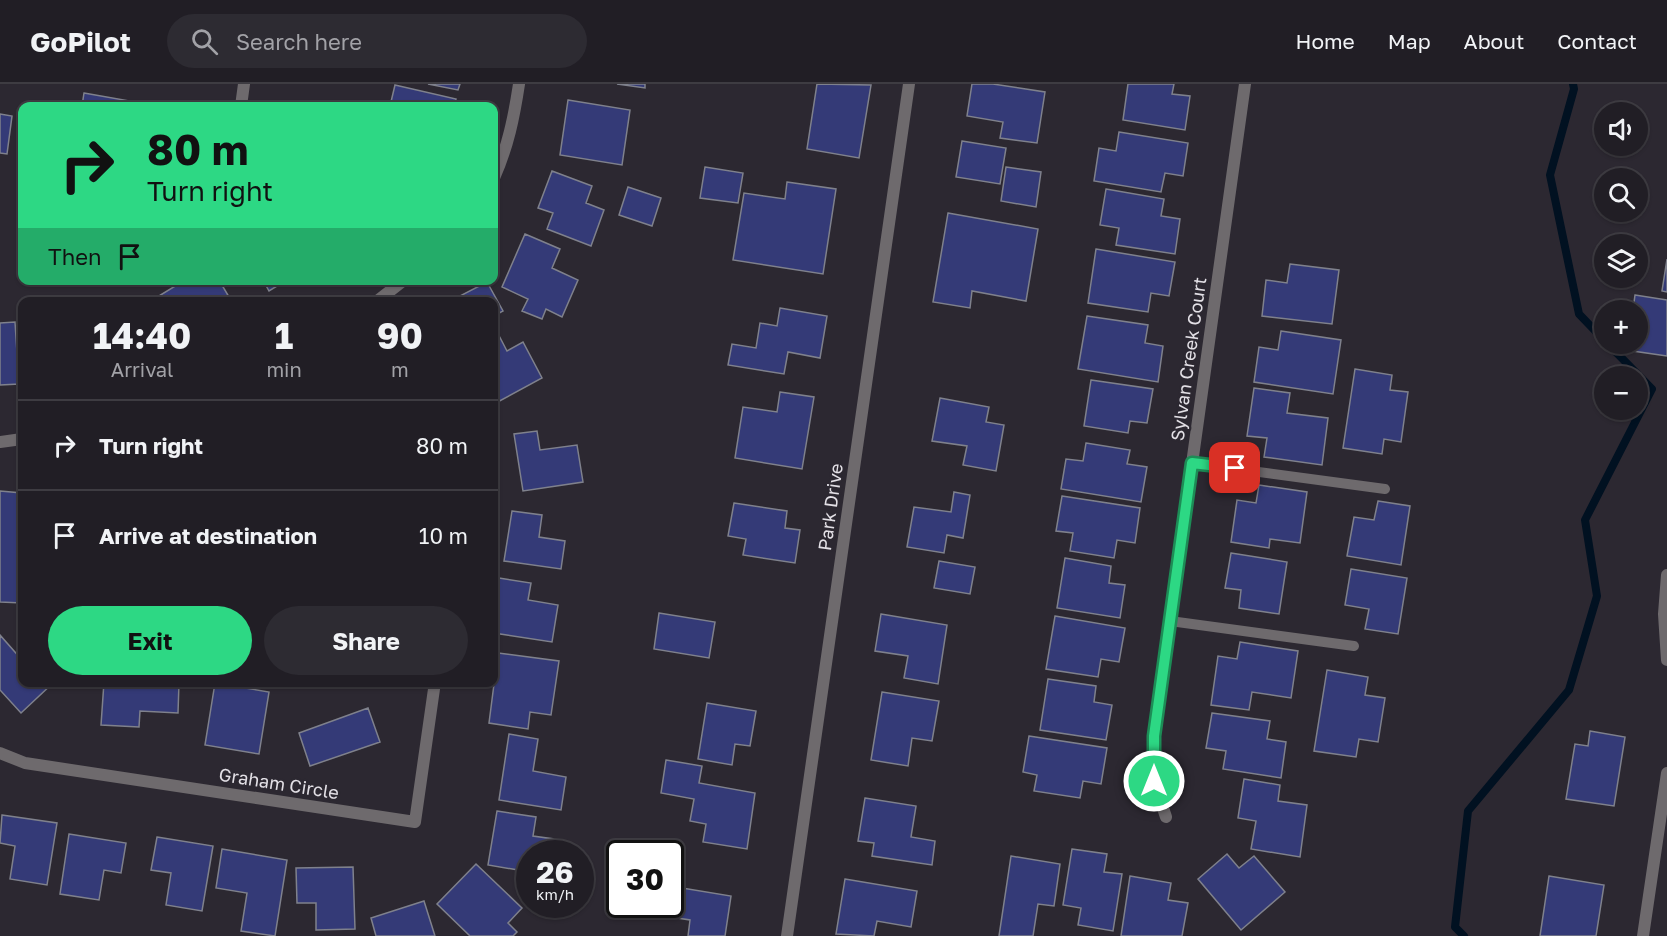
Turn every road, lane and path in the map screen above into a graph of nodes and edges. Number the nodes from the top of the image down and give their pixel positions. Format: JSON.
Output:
{"nodes":[{"id":1,"x":244,"y":84,"type":"edge"},
{"id":2,"x":519,"y":84,"type":"edge"},
{"id":3,"x":909,"y":84,"type":"edge"},
{"id":4,"x":1245,"y":84,"type":"edge"},
{"id":5,"x":242,"y":102,"type":"edge"},
{"id":6,"x":498,"y":168,"type":"edge"},
{"id":7,"x":397,"y":285,"type":"edge"},
{"id":8,"x":381,"y":297,"type":"edge"},
{"id":9,"x":18,"y":440,"type":"edge"},
{"id":10,"x":0,"y":442,"type":"edge"},
{"id":11,"x":1192,"y":463,"type":"junction"},
{"id":12,"x":1385,"y":489,"type":"dead end"},
{"id":13,"x":1667,"y":575,"type":"edge"},
{"id":14,"x":1170,"y":621,"type":"junction"},
{"id":15,"x":1354,"y":646,"type":"dead end"},
{"id":16,"x":1667,"y":660,"type":"edge"},
{"id":17,"x":434,"y":687,"type":"edge"},
{"id":18,"x":0,"y":753,"type":"edge"},
{"id":19,"x":1667,"y":773,"type":"edge"},
{"id":20,"x":1166,"y":816,"type":"dead end"},
{"id":21,"x":787,"y":936,"type":"edge"},
{"id":22,"x":1643,"y":936,"type":"edge"}],
"edges":[{"from":1,"to":5,"type":"street"},
{"from":2,"to":6,"type":"street"},
{"from":3,"to":21,"type":"street","name":"Park Drive"},
{"from":4,"to":11,"type":"street","name":"Sylvan Creek Court"},
{"from":7,"to":8,"type":"street"},
{"from":9,"to":10,"type":"street"},
{"from":11,"to":12,"type":"lane"},
{"from":11,"to":14,"type":"street","name":"Sylvan Creek Court"},
{"from":13,"to":16,"type":"street"},
{"from":14,"to":15,"type":"lane"},
{"from":14,"to":20,"type":"street","name":"Sylvan Creek Court"},
{"from":17,"to":18,"type":"street","name":"Graham Circle"},
{"from":19,"to":22,"type":"street"}]}
